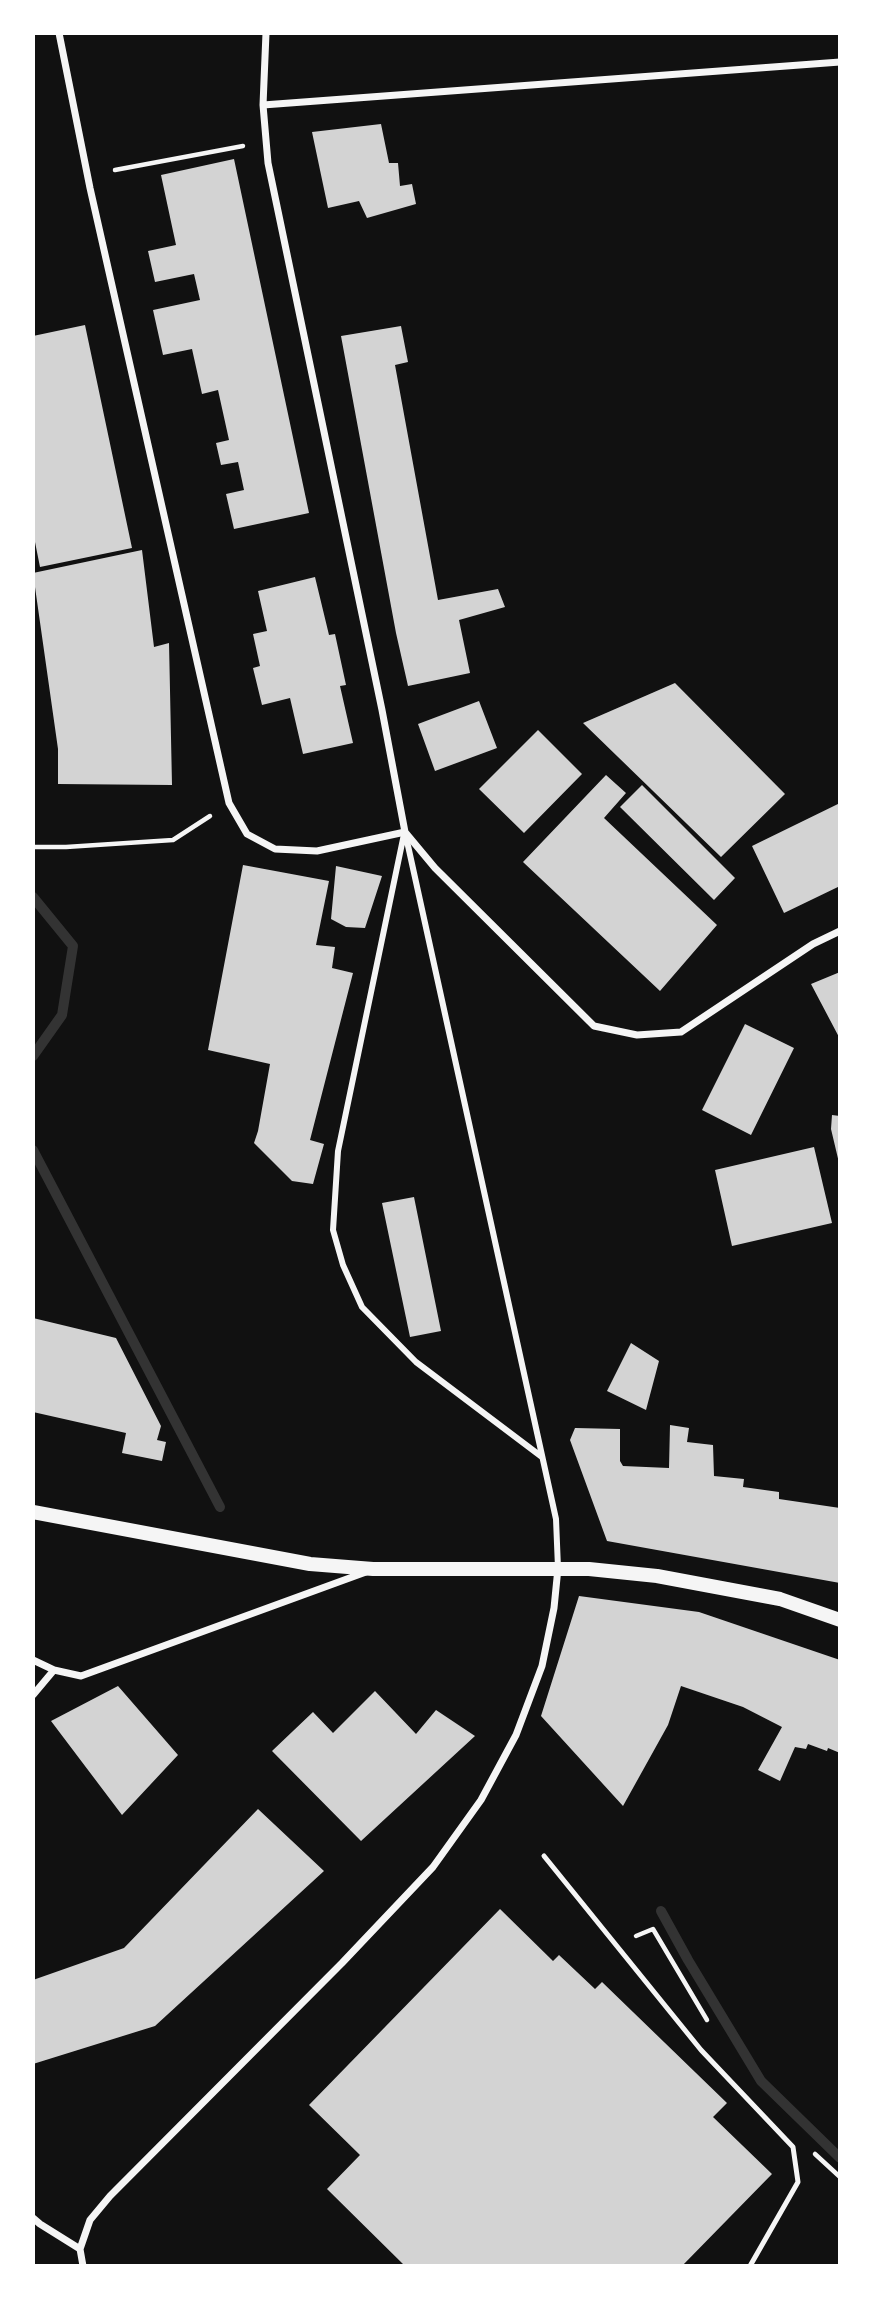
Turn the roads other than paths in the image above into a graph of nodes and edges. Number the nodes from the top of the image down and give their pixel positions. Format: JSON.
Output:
{"nodes":[{"id":1,"x":60,"y":33,"type":"edge"},
{"id":2,"x":266,"y":33,"type":"edge"},
{"id":3,"x":840,"y":62,"type":"edge"},
{"id":4,"x":263,"y":105,"type":"junction"},
{"id":5,"x":405,"y":832,"type":"junction"},
{"id":6,"x":840,"y":931,"type":"edge"},
{"id":7,"x":542,"y":1457,"type":"junction"},
{"id":8,"x":33,"y":1511,"type":"edge"},
{"id":9,"x":373,"y":1569,"type":"junction"},
{"id":10,"x":558,"y":1569,"type":"junction"},
{"id":11,"x":840,"y":1620,"type":"edge"},
{"id":12,"x":33,"y":1660,"type":"edge"},
{"id":13,"x":54,"y":1670,"type":"junction"},
{"id":14,"x":33,"y":1695,"type":"edge"},
{"id":15,"x":544,"y":1856,"type":"dead end"},
{"id":16,"x":33,"y":2218,"type":"edge"},
{"id":17,"x":80,"y":2249,"type":"junction"},
{"id":18,"x":83,"y":2266,"type":"edge"},
{"id":19,"x":750,"y":2266,"type":"edge"}],
"edges":[{"from":1,"to":5,"type":"street"},
{"from":2,"to":4,"type":"street"},
{"from":3,"to":4,"type":"street"},
{"from":4,"to":5,"type":"street"},
{"from":5,"to":6,"type":"street"},
{"from":5,"to":7,"type":"street"},
{"from":5,"to":7,"type":"street"},
{"from":7,"to":10,"type":"street"},
{"from":8,"to":9,"type":"main road"},
{"from":9,"to":10,"type":"main road"},
{"from":9,"to":13,"type":"street"},
{"from":10,"to":11,"type":"main road"},
{"from":10,"to":17,"type":"street"},
{"from":12,"to":13,"type":"street"},
{"from":13,"to":14,"type":"street"},
{"from":15,"to":19,"type":"lane"},
{"from":16,"to":17,"type":"street"},
{"from":17,"to":18,"type":"street"}]}
